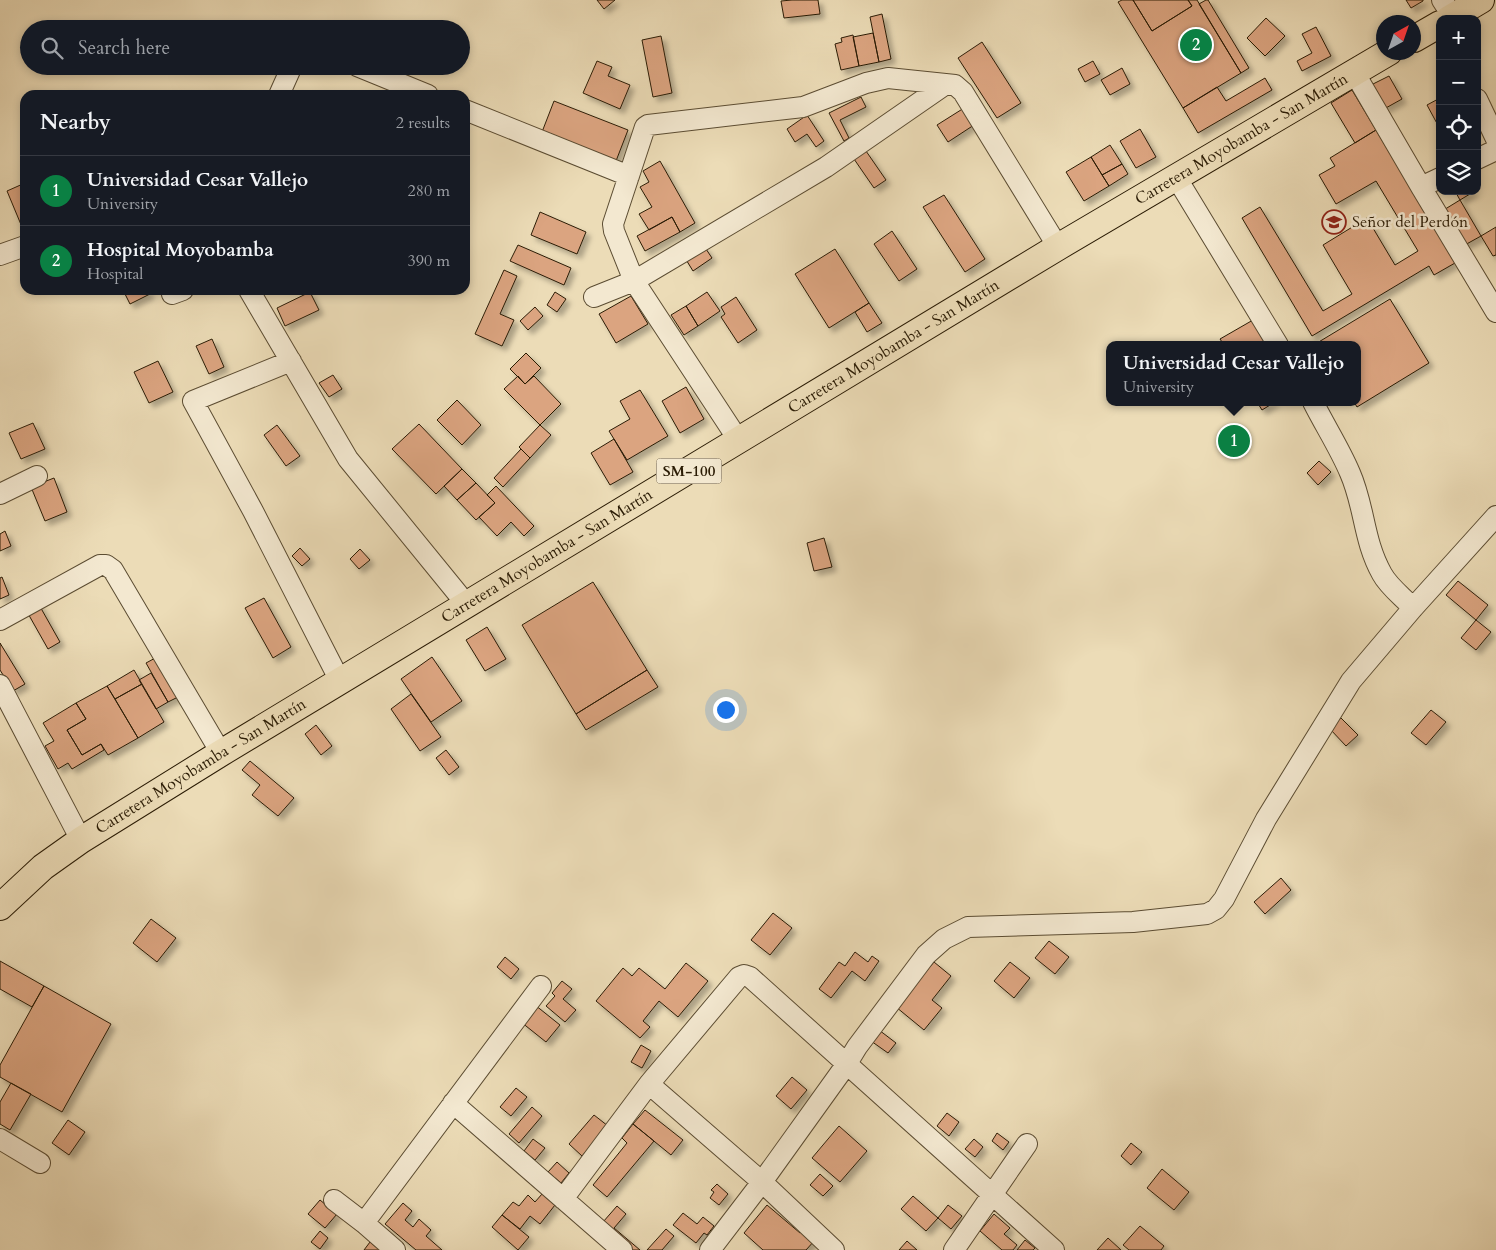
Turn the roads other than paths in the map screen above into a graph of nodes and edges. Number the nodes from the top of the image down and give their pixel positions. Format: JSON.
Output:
{"nodes":[{"id":1,"x":1481,"y":0,"type":"edge"},
{"id":2,"x":1446,"y":15,"type":"edge"},
{"id":3,"x":1436,"y":22,"type":"edge"},
{"id":4,"x":1421,"y":34,"type":"edge"},
{"id":5,"x":1376,"y":59,"type":"edge"},
{"id":6,"x":1354,"y":72,"type":"junction"},
{"id":7,"x":288,"y":75,"type":"edge"},
{"id":8,"x":379,"y":75,"type":"edge"},
{"id":9,"x":946,"y":84,"type":"junction"},
{"id":10,"x":281,"y":90,"type":"edge"},
{"id":11,"x":416,"y":90,"type":"edge"},
{"id":12,"x":1480,"y":105,"type":"edge"},
{"id":13,"x":470,"y":112,"type":"edge"},
{"id":14,"x":1496,"y":139,"type":"edge"},
{"id":15,"x":1496,"y":150,"type":"edge"},
{"id":16,"x":1481,"y":157,"type":"edge"},
{"id":17,"x":629,"y":176,"type":"junction"},
{"id":18,"x":1176,"y":177,"type":"junction"},
{"id":19,"x":1436,"y":180,"type":"edge"},
{"id":20,"x":1421,"y":187,"type":"junction"},
{"id":21,"x":1058,"y":247,"type":"junction"},
{"id":22,"x":20,"y":248,"type":"edge"},
{"id":23,"x":0,"y":255,"type":"edge"},
{"id":24,"x":634,"y":281,"type":"junction"},
{"id":25,"x":252,"y":295,"type":"edge"},
{"id":26,"x":594,"y":296,"type":"dead end"},
{"id":27,"x":1496,"y":312,"type":"edge"},
{"id":28,"x":1276,"y":341,"type":"edge"},
{"id":29,"x":291,"y":361,"type":"junction"},
{"id":30,"x":1315,"y":406,"type":"edge"},
{"id":31,"x":739,"y":440,"type":"junction"},
{"id":32,"x":37,"y":476,"type":"dead end"},
{"id":33,"x":0,"y":494,"type":"edge"},
{"id":34,"x":1496,"y":516,"type":"edge"},
{"id":35,"x":467,"y":605,"type":"junction"},
{"id":36,"x":1413,"y":608,"type":"junction"},
{"id":37,"x":0,"y":620,"type":"edge"},
{"id":38,"x":341,"y":683,"type":"junction"},
{"id":39,"x":0,"y":685,"type":"edge"},
{"id":40,"x":222,"y":753,"type":"junction"},
{"id":41,"x":81,"y":840,"type":"junction"},
{"id":42,"x":0,"y":906,"type":"edge"},
{"id":43,"x":541,"y":986,"type":"dead end"},
{"id":44,"x":846,"y":1065,"type":"junction"},
{"id":45,"x":649,"y":1084,"type":"junction"},
{"id":46,"x":452,"y":1103,"type":"junction"},
{"id":47,"x":0,"y":1139,"type":"edge"},
{"id":48,"x":1027,"y":1144,"type":"dead end"},
{"id":49,"x":40,"y":1163,"type":"dead end"},
{"id":50,"x":762,"y":1182,"type":"junction"},
{"id":51,"x":993,"y":1196,"type":"junction"},
{"id":52,"x":563,"y":1198,"type":"junction"},
{"id":53,"x":334,"y":1200,"type":"dead end"},
{"id":54,"x":364,"y":1223,"type":"junction"},
{"id":55,"x":395,"y":1250,"type":"edge"},
{"id":56,"x":622,"y":1250,"type":"edge"},
{"id":57,"x":710,"y":1250,"type":"edge"},
{"id":58,"x":834,"y":1250,"type":"edge"},
{"id":59,"x":954,"y":1250,"type":"edge"},
{"id":60,"x":1054,"y":1250,"type":"edge"}],
"edges":[{"from":1,"to":2,"type":"main road"},
{"from":3,"to":4,"type":"main road"},
{"from":5,"to":6,"type":"main road","name":"Carretera Moyobamba - San Martín","number":"SM-100"},
{"from":6,"to":18,"type":"main road","name":"Carretera Moyobamba - San Martín","number":"SM-100"},
{"from":6,"to":20,"type":"street"},
{"from":7,"to":10,"type":"street"},
{"from":8,"to":11,"type":"street"},
{"from":9,"to":17,"type":"street"},
{"from":9,"to":21,"type":"street"},
{"from":9,"to":24,"type":"street"},
{"from":12,"to":14,"type":"street"},
{"from":13,"to":17,"type":"street"},
{"from":15,"to":16,"type":"street"},
{"from":17,"to":24,"type":"street"},
{"from":18,"to":21,"type":"main road","name":"Carretera Moyobamba - San Martín","number":"SM-100"},
{"from":18,"to":28,"type":"street"},
{"from":19,"to":20,"type":"street"},
{"from":20,"to":27,"type":"street"},
{"from":21,"to":31,"type":"main road","name":"Carretera Moyobamba - San Martín","number":"SM-100"},
{"from":22,"to":23,"type":"street"},
{"from":24,"to":26,"type":"street"},
{"from":24,"to":31,"type":"street"},
{"from":25,"to":29,"type":"street"},
{"from":29,"to":35,"type":"street"},
{"from":29,"to":38,"type":"street"},
{"from":30,"to":36,"type":"street"},
{"from":31,"to":35,"type":"main road","name":"Carretera Moyobamba - San Martín","number":"SM-100"},
{"from":32,"to":33,"type":"street"},
{"from":34,"to":36,"type":"street"},
{"from":35,"to":38,"type":"main road","name":"Carretera Moyobamba - San Martín","number":"SM-100"},
{"from":36,"to":44,"type":"street"},
{"from":37,"to":40,"type":"street"},
{"from":38,"to":40,"type":"main road","name":"Carretera Moyobamba - San Martín","number":"SM-100"},
{"from":39,"to":41,"type":"street"},
{"from":40,"to":41,"type":"main road","name":"Carretera Moyobamba - San Martín","number":"SM-100"},
{"from":41,"to":42,"type":"main road","name":"Carretera Moyobamba - San Martín","number":"SM-100"},
{"from":43,"to":46,"type":"street"},
{"from":44,"to":45,"type":"street"},
{"from":44,"to":50,"type":"street"},
{"from":44,"to":51,"type":"street"},
{"from":45,"to":50,"type":"street"},
{"from":45,"to":52,"type":"street"},
{"from":46,"to":52,"type":"street"},
{"from":46,"to":54,"type":"street"},
{"from":47,"to":49,"type":"street"},
{"from":48,"to":51,"type":"street"},
{"from":50,"to":57,"type":"street"},
{"from":50,"to":58,"type":"street"},
{"from":51,"to":59,"type":"street"},
{"from":51,"to":60,"type":"street"},
{"from":52,"to":56,"type":"street"},
{"from":53,"to":54,"type":"street"},
{"from":54,"to":55,"type":"street"}]}
